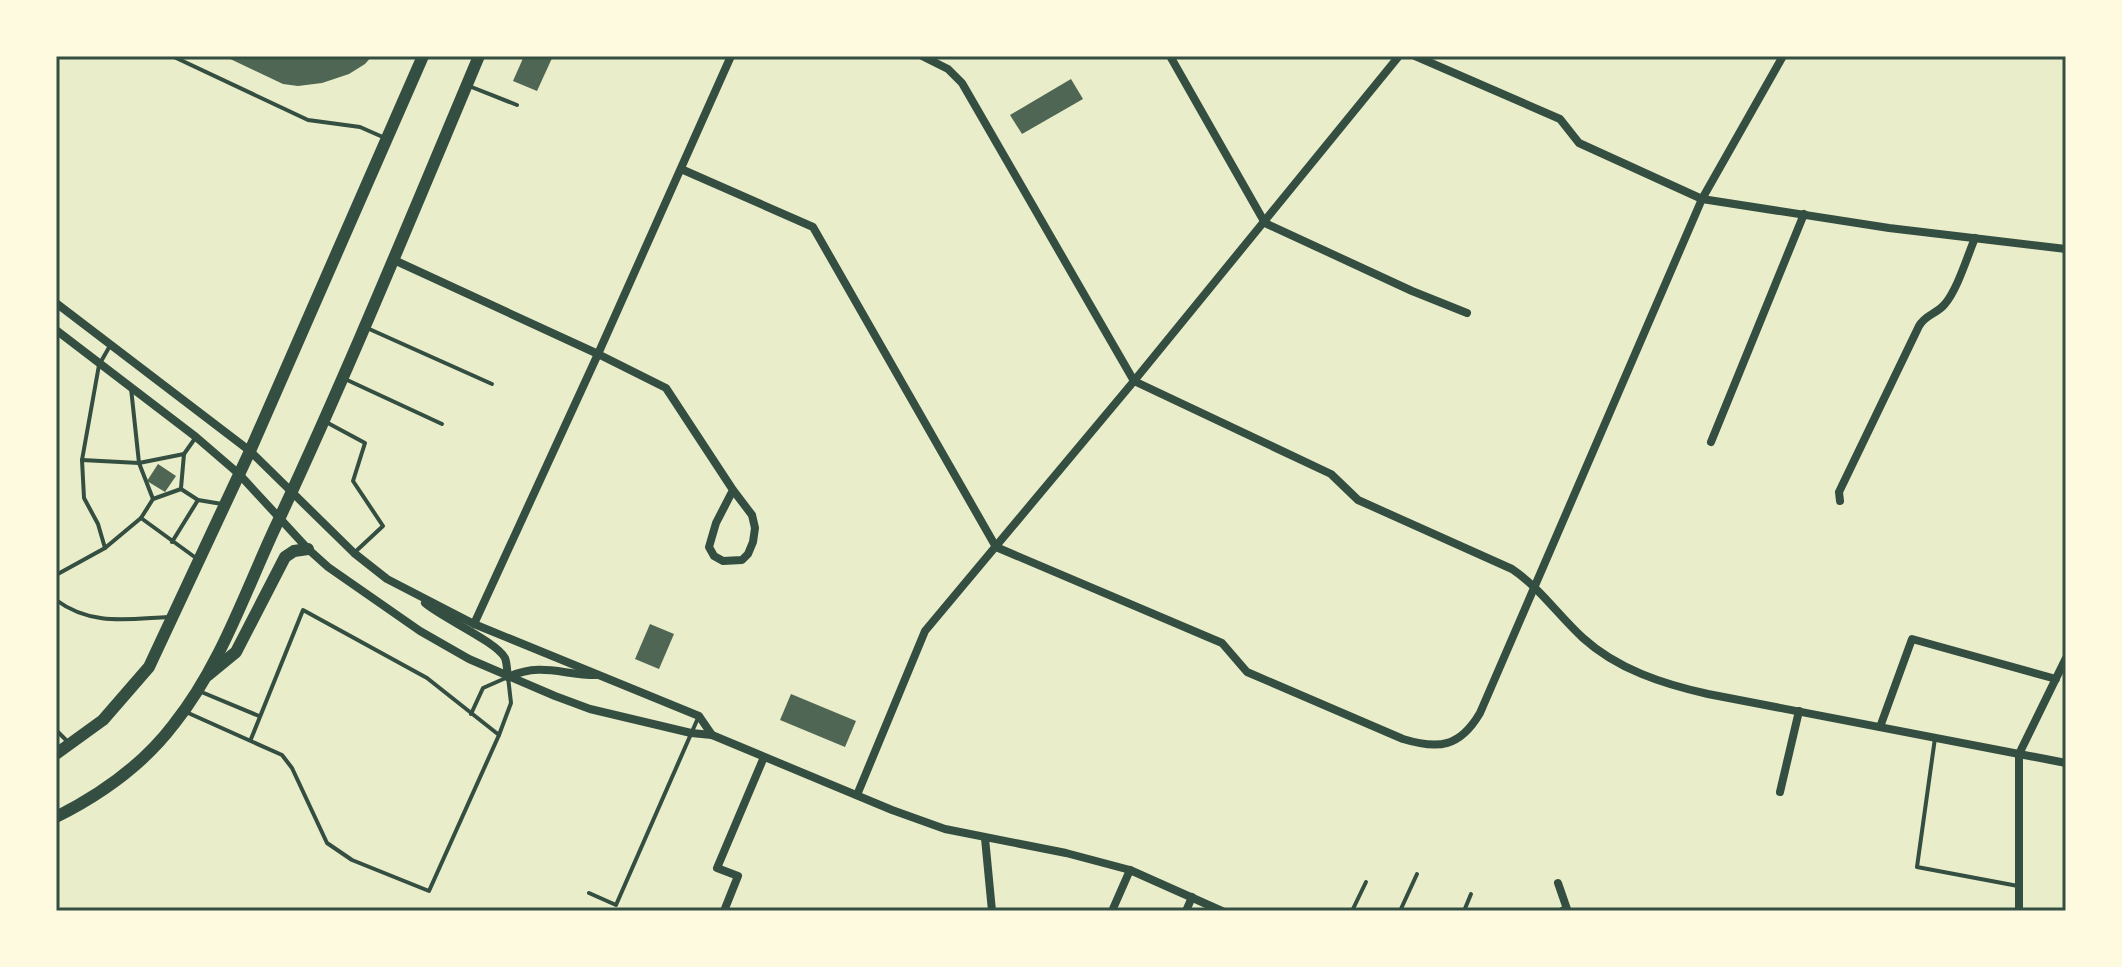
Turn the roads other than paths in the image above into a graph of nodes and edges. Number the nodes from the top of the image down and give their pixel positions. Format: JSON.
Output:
{"nodes":[{"id":1,"x":172,"y":56,"type":"edge"},
{"id":2,"x":423,"y":56,"type":"edge"},
{"id":3,"x":479,"y":56,"type":"edge"},
{"id":4,"x":731,"y":56,"type":"edge"},
{"id":5,"x":922,"y":56,"type":"edge"},
{"id":6,"x":1170,"y":56,"type":"edge"},
{"id":7,"x":1399,"y":56,"type":"edge"},
{"id":8,"x":1415,"y":56,"type":"edge"},
{"id":9,"x":1783,"y":56,"type":"edge"},
{"id":10,"x":467,"y":85,"type":"junction"},
{"id":11,"x":517,"y":105,"type":"dead end"},
{"id":12,"x":387,"y":139,"type":"junction"},
{"id":13,"x":681,"y":169,"type":"junction"},
{"id":14,"x":1702,"y":199,"type":"junction"},
{"id":15,"x":1804,"y":214,"type":"junction"},
{"id":16,"x":1265,"y":223,"type":"junction"},
{"id":17,"x":1975,"y":238,"type":"junction"},
{"id":18,"x":2066,"y":249,"type":"edge"},
{"id":19,"x":394,"y":260,"type":"junction"},
{"id":20,"x":56,"y":303,"type":"edge"},
{"id":21,"x":1467,"y":313,"type":"dead end"},
{"id":22,"x":365,"y":327,"type":"junction"},
{"id":23,"x":56,"y":330,"type":"edge"},
{"id":24,"x":111,"y":344,"type":"junction"},
{"id":25,"x":598,"y":354,"type":"junction"},
{"id":26,"x":99,"y":365,"type":"junction"},
{"id":27,"x":342,"y":378,"type":"junction"},
{"id":28,"x":1134,"y":381,"type":"junction"},
{"id":29,"x":492,"y":384,"type":"dead end"},
{"id":30,"x":131,"y":388,"type":"junction"},
{"id":31,"x":323,"y":421,"type":"junction"},
{"id":32,"x":442,"y":424,"type":"dead end"},
{"id":33,"x":196,"y":437,"type":"junction"},
{"id":34,"x":1711,"y":442,"type":"dead end"},
{"id":35,"x":250,"y":451,"type":"junction"},
{"id":36,"x":184,"y":454,"type":"junction"},
{"id":37,"x":82,"y":460,"type":"junction"},
{"id":38,"x":139,"y":463,"type":"junction"},
{"id":39,"x":239,"y":474,"type":"junction"},
{"id":40,"x":181,"y":489,"type":"junction"},
{"id":41,"x":733,"y":490,"type":"junction"},
{"id":42,"x":292,"y":492,"type":"junction"},
{"id":43,"x":153,"y":499,"type":"junction"},
{"id":44,"x":198,"y":500,"type":"junction"},
{"id":45,"x":1840,"y":501,"type":"dead end"},
{"id":46,"x":224,"y":504,"type":"junction"},
{"id":47,"x":141,"y":518,"type":"junction"},
{"id":48,"x":280,"y":519,"type":"junction"},
{"id":49,"x":172,"y":542,"type":"junction"},
{"id":50,"x":996,"y":547,"type":"junction"},
{"id":51,"x":105,"y":548,"type":"junction"},
{"id":52,"x":308,"y":549,"type":"junction"},
{"id":53,"x":354,"y":553,"type":"junction"},
{"id":54,"x":198,"y":559,"type":"junction"},
{"id":55,"x":56,"y":575,"type":"edge"},
{"id":56,"x":1535,"y":584,"type":"junction"},
{"id":57,"x":412,"y":593,"type":"junction"},
{"id":58,"x":56,"y":600,"type":"edge"},
{"id":59,"x":175,"y":616,"type":"junction"},
{"id":60,"x":474,"y":624,"type":"junction"},
{"id":61,"x":2066,"y":658,"type":"edge"},
{"id":62,"x":602,"y":675,"type":"junction"},
{"id":63,"x":205,"y":677,"type":"junction"},
{"id":64,"x":508,"y":677,"type":"junction"},
{"id":65,"x":2056,"y":679,"type":"junction"},
{"id":66,"x":199,"y":691,"type":"junction"},
{"id":67,"x":184,"y":711,"type":"junction"},
{"id":68,"x":1799,"y":711,"type":"junction"},
{"id":69,"x":471,"y":714,"type":"junction"},
{"id":70,"x":259,"y":716,"type":"junction"},
{"id":71,"x":699,"y":716,"type":"junction"},
{"id":72,"x":1880,"y":727,"type":"junction"},
{"id":73,"x":56,"y":730,"type":"edge"},
{"id":74,"x":691,"y":733,"type":"junction"},
{"id":75,"x":499,"y":735,"type":"junction"},
{"id":76,"x":712,"y":735,"type":"junction"},
{"id":77,"x":1935,"y":738,"type":"junction"},
{"id":78,"x":251,"y":739,"type":"junction"},
{"id":79,"x":71,"y":745,"type":"junction"},
{"id":80,"x":56,"y":754,"type":"edge"},
{"id":81,"x":2019,"y":754,"type":"junction"},
{"id":82,"x":764,"y":757,"type":"junction"},
{"id":83,"x":2066,"y":763,"type":"edge"},
{"id":84,"x":1780,"y":792,"type":"dead end"},
{"id":85,"x":857,"y":795,"type":"junction"},
{"id":86,"x":56,"y":817,"type":"edge"},
{"id":87,"x":985,"y":838,"type":"junction"},
{"id":88,"x":1130,"y":870,"type":"junction"},
{"id":89,"x":1417,"y":874,"type":"dead end"},
{"id":90,"x":1366,"y":882,"type":"dead end"},
{"id":91,"x":1558,"y":883,"type":"dead end"},
{"id":92,"x":2019,"y":886,"type":"junction"},
{"id":93,"x":589,"y":893,"type":"dead end"},
{"id":94,"x":1471,"y":894,"type":"dead end"},
{"id":95,"x":1192,"y":897,"type":"junction"},
{"id":96,"x":724,"y":911,"type":"edge"},
{"id":97,"x":992,"y":911,"type":"edge"},
{"id":98,"x":1112,"y":911,"type":"edge"},
{"id":99,"x":1186,"y":911,"type":"edge"},
{"id":100,"x":1222,"y":911,"type":"edge"},
{"id":101,"x":1352,"y":911,"type":"edge"},
{"id":102,"x":1400,"y":911,"type":"edge"},
{"id":103,"x":1464,"y":911,"type":"edge"},
{"id":104,"x":1562,"y":911,"type":"edge"},
{"id":105,"x":2019,"y":911,"type":"edge"}],
"edges":[{"from":1,"to":12,"type":"lane"},
{"from":2,"to":12,"type":"main road"},
{"from":3,"to":10,"type":"main road"},
{"from":4,"to":13,"type":"street"},
{"from":5,"to":28,"type":"street"},
{"from":6,"to":16,"type":"street"},
{"from":7,"to":16,"type":"street"},
{"from":8,"to":14,"type":"street"},
{"from":9,"to":14,"type":"street"},
{"from":10,"to":11,"type":"lane"},
{"from":10,"to":19,"type":"main road"},
{"from":12,"to":35,"type":"main road"},
{"from":13,"to":25,"type":"street"},
{"from":13,"to":50,"type":"street"},
{"from":14,"to":15,"type":"street"},
{"from":14,"to":56,"type":"street"},
{"from":15,"to":17,"type":"street"},
{"from":15,"to":34,"type":"street"},
{"from":16,"to":21,"type":"street"},
{"from":16,"to":28,"type":"street"},
{"from":17,"to":18,"type":"street"},
{"from":17,"to":45,"type":"street"},
{"from":19,"to":22,"type":"main road"},
{"from":19,"to":25,"type":"street"},
{"from":20,"to":24,"type":"street"},
{"from":22,"to":27,"type":"main road"},
{"from":22,"to":29,"type":"lane"},
{"from":23,"to":26,"type":"street"},
{"from":24,"to":26,"type":"lane"},
{"from":24,"to":35,"type":"street"},
{"from":25,"to":41,"type":"street"},
{"from":25,"to":60,"type":"street"},
{"from":26,"to":30,"type":"street"},
{"from":26,"to":37,"type":"lane"},
{"from":27,"to":31,"type":"main road"},
{"from":27,"to":32,"type":"lane"},
{"from":28,"to":50,"type":"street"},
{"from":28,"to":56,"type":"street"},
{"from":30,"to":33,"type":"street"},
{"from":30,"to":38,"type":"lane"},
{"from":31,"to":42,"type":"main road"},
{"from":31,"to":53,"type":"lane"},
{"from":33,"to":36,"type":"lane"},
{"from":33,"to":39,"type":"street"},
{"from":35,"to":39,"type":"main road"},
{"from":35,"to":42,"type":"street"},
{"from":36,"to":38,"type":"lane"},
{"from":36,"to":40,"type":"lane"},
{"from":37,"to":38,"type":"lane"},
{"from":37,"to":51,"type":"lane"},
{"from":38,"to":43,"type":"lane"},
{"from":39,"to":46,"type":"main road"},
{"from":39,"to":48,"type":"street"},
{"from":40,"to":43,"type":"lane"},
{"from":40,"to":44,"type":"lane"},
{"from":41,"to":41,"type":"street"},
{"from":42,"to":48,"type":"main road"},
{"from":42,"to":53,"type":"street"},
{"from":43,"to":47,"type":"lane"},
{"from":44,"to":46,"type":"lane"},
{"from":44,"to":49,"type":"lane"},
{"from":46,"to":54,"type":"main road"},
{"from":47,"to":49,"type":"lane"},
{"from":47,"to":51,"type":"lane"},
{"from":48,"to":52,"type":"street"},
{"from":48,"to":63,"type":"main road"},
{"from":49,"to":54,"type":"lane"},
{"from":50,"to":56,"type":"street"},
{"from":50,"to":85,"type":"street"},
{"from":51,"to":55,"type":"lane"},
{"from":52,"to":63,"type":"main road"},
{"from":52,"to":64,"type":"street"},
{"from":53,"to":57,"type":"street"},
{"from":54,"to":59,"type":"main road"},
{"from":56,"to":68,"type":"street"},
{"from":57,"to":60,"type":"street"},
{"from":57,"to":64,"type":"street"},
{"from":58,"to":59,"type":"lane"},
{"from":59,"to":79,"type":"main road"},
{"from":60,"to":62,"type":"street"},
{"from":61,"to":65,"type":"street"},
{"from":62,"to":64,"type":"street"},
{"from":62,"to":71,"type":"street"},
{"from":63,"to":66,"type":"main road"},
{"from":64,"to":69,"type":"lane"},
{"from":64,"to":74,"type":"street"},
{"from":64,"to":75,"type":"lane"},
{"from":65,"to":72,"type":"street"},
{"from":65,"to":81,"type":"street"},
{"from":66,"to":67,"type":"main road"},
{"from":66,"to":70,"type":"lane"},
{"from":67,"to":78,"type":"lane"},
{"from":67,"to":86,"type":"main road"},
{"from":68,"to":72,"type":"street"},
{"from":68,"to":84,"type":"street"},
{"from":69,"to":70,"type":"lane"},
{"from":69,"to":75,"type":"lane"},
{"from":70,"to":78,"type":"lane"},
{"from":71,"to":74,"type":"lane"},
{"from":71,"to":76,"type":"street"},
{"from":72,"to":77,"type":"street"},
{"from":73,"to":79,"type":"lane"},
{"from":74,"to":76,"type":"street"},
{"from":74,"to":93,"type":"lane"},
{"from":75,"to":78,"type":"lane"},
{"from":76,"to":82,"type":"street"},
{"from":77,"to":81,"type":"street"},
{"from":77,"to":92,"type":"lane"},
{"from":79,"to":80,"type":"main road"},
{"from":81,"to":83,"type":"street"},
{"from":81,"to":92,"type":"street"},
{"from":82,"to":85,"type":"street"},
{"from":82,"to":96,"type":"street"},
{"from":85,"to":87,"type":"street"},
{"from":87,"to":88,"type":"street"},
{"from":87,"to":97,"type":"street"},
{"from":88,"to":95,"type":"street"},
{"from":88,"to":98,"type":"street"},
{"from":89,"to":102,"type":"lane"},
{"from":90,"to":101,"type":"lane"},
{"from":91,"to":104,"type":"street"},
{"from":92,"to":105,"type":"street"},
{"from":94,"to":103,"type":"lane"},
{"from":95,"to":99,"type":"street"},
{"from":95,"to":100,"type":"street"}]}
